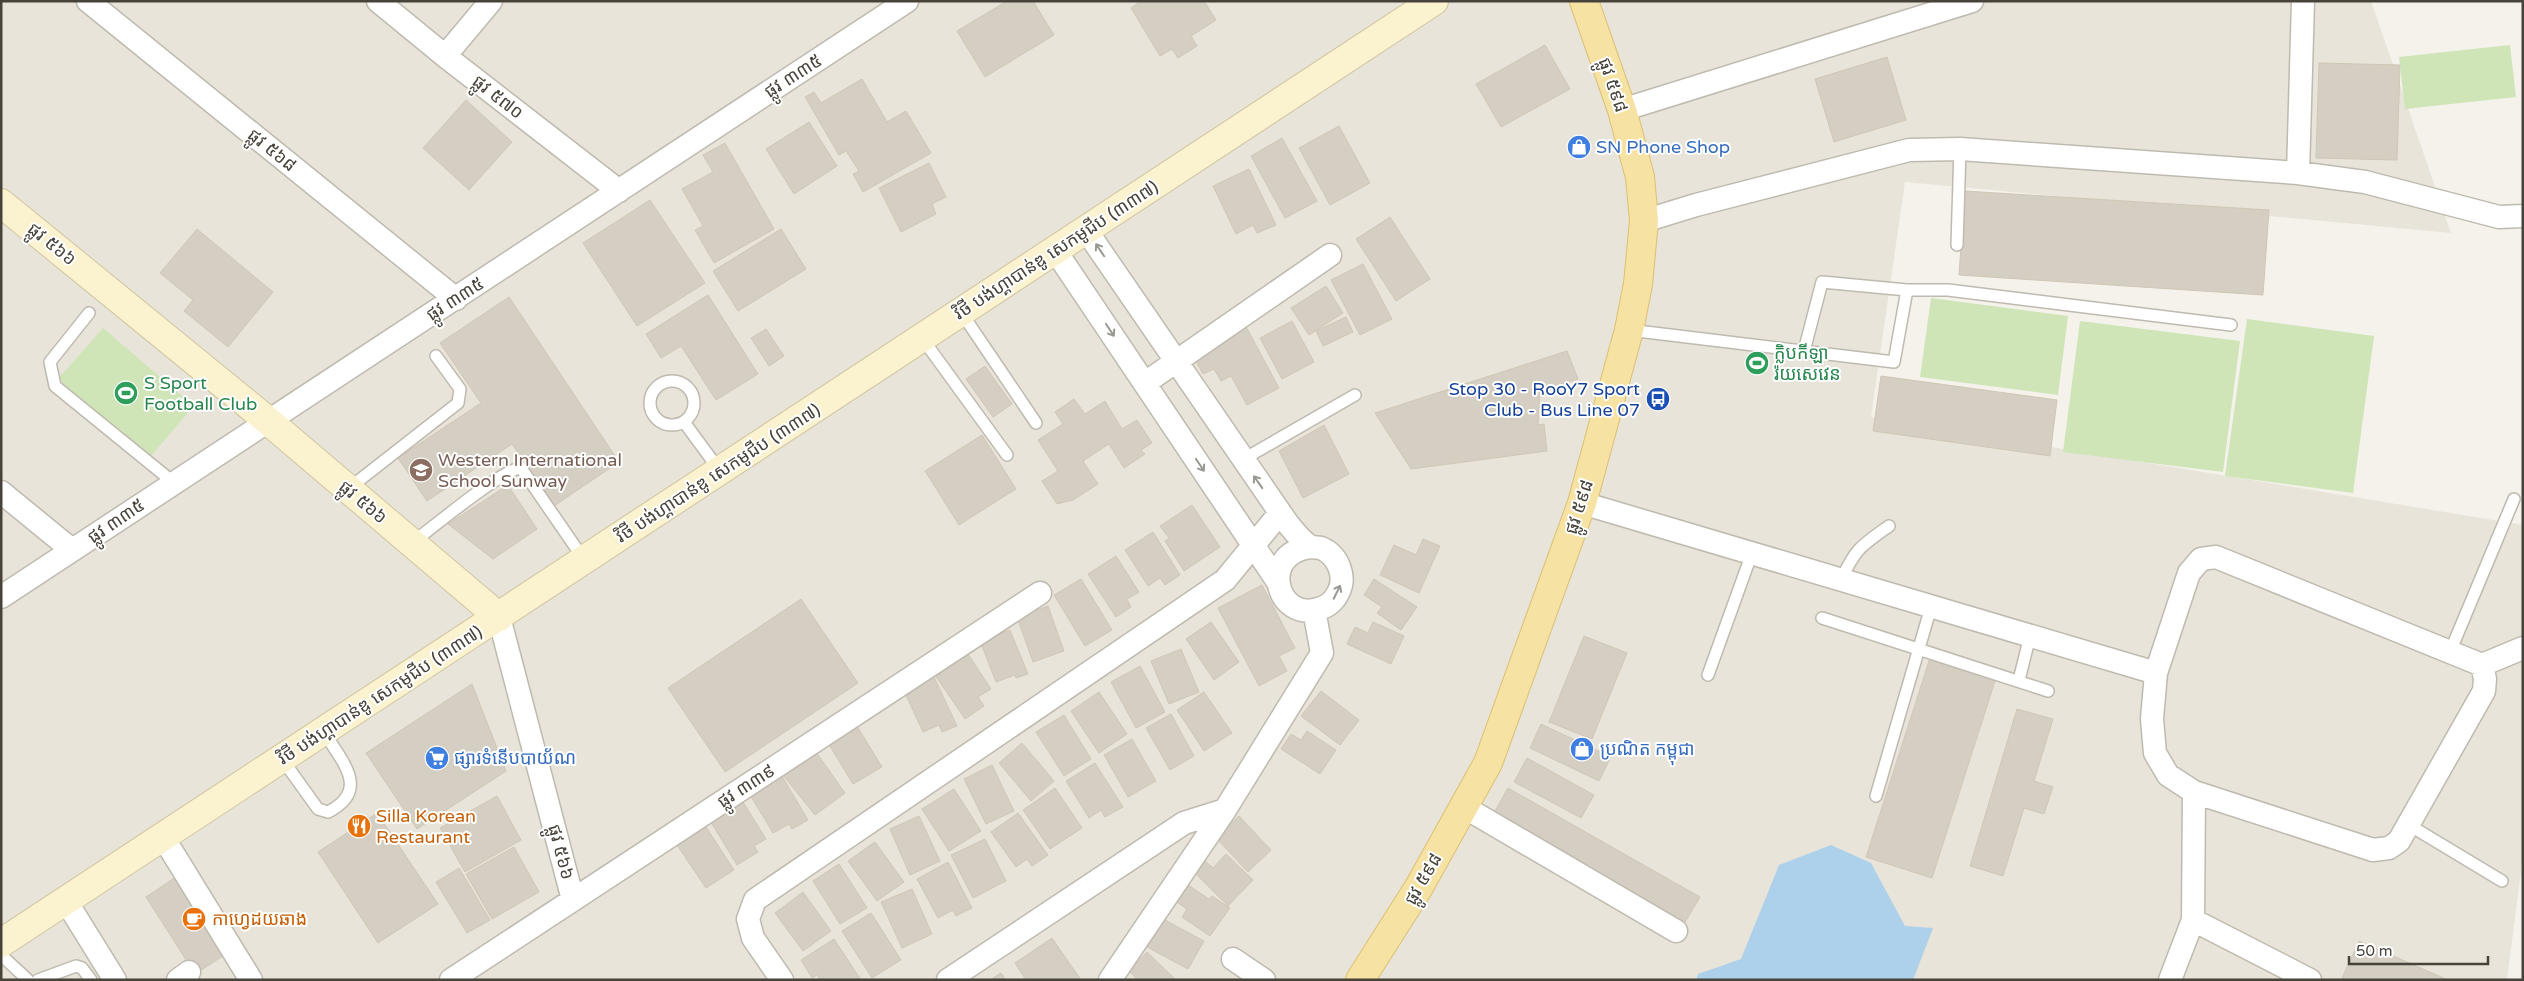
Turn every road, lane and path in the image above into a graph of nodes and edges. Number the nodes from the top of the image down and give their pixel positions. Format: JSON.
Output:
{"nodes":[{"id":1,"x":88,"y":1,"type":"edge"},
{"id":2,"x":378,"y":1,"type":"edge"},
{"id":3,"x":490,"y":1,"type":"edge"},
{"id":4,"x":907,"y":1,"type":"edge"},
{"id":5,"x":1434,"y":1,"type":"edge"},
{"id":6,"x":1584,"y":1,"type":"edge"},
{"id":7,"x":1972,"y":1,"type":"edge"},
{"id":8,"x":2302,"y":1,"type":"edge"},
{"id":9,"x":445,"y":56,"type":"junction"},
{"id":10,"x":1622,"y":110,"type":"junction"},
{"id":11,"x":1960,"y":149,"type":"junction"},
{"id":12,"x":2298,"y":174,"type":"junction"},
{"id":13,"x":618,"y":191,"type":"junction"},
{"id":14,"x":1,"y":203,"type":"edge"},
{"id":15,"x":2523,"y":216,"type":"edge"},
{"id":16,"x":1644,"y":221,"type":"junction"},
{"id":17,"x":1086,"y":230,"type":"junction"},
{"id":18,"x":1957,"y":245,"type":"dead end"},
{"id":19,"x":1055,"y":250,"type":"junction"},
{"id":20,"x":1330,"y":255,"type":"dead end"},
{"id":21,"x":1906,"y":290,"type":"junction"},
{"id":22,"x":456,"y":299,"type":"junction"},
{"id":23,"x":961,"y":312,"type":"junction"},
{"id":24,"x":89,"y":313,"type":"dead end"},
{"id":25,"x":2231,"y":325,"type":"dead end"},
{"id":26,"x":1629,"y":330,"type":"junction"},
{"id":27,"x":922,"y":338,"type":"junction"},
{"id":28,"x":1804,"y":351,"type":"junction"},
{"id":29,"x":436,"y":356,"type":"dead end"},
{"id":30,"x":1177,"y":362,"type":"junction"},
{"id":31,"x":1145,"y":383,"type":"junction"},
{"id":32,"x":1355,"y":395,"type":"dead end"},
{"id":33,"x":267,"y":420,"type":"junction"},
{"id":34,"x":684,"y":422,"type":"dead end"},
{"id":35,"x":1036,"y":423,"type":"dead end"},
{"id":36,"x":1007,"y":455,"type":"dead end"},
{"id":37,"x":1242,"y":460,"type":"junction"},
{"id":38,"x":720,"y":471,"type":"junction"},
{"id":39,"x":173,"y":482,"type":"junction"},
{"id":40,"x":348,"y":489,"type":"junction"},
{"id":41,"x":1,"y":492,"type":"edge"},
{"id":42,"x":2514,"y":499,"type":"dead end"},
{"id":43,"x":1582,"y":503,"type":"junction"},
{"id":44,"x":1280,"y":513,"type":"junction"},
{"id":45,"x":1889,"y":526,"type":"dead end"},
{"id":46,"x":412,"y":543,"type":"junction"},
{"id":47,"x":1254,"y":544,"type":"junction"},
{"id":48,"x":1310,"y":547,"type":"junction"},
{"id":49,"x":72,"y":550,"type":"junction"},
{"id":50,"x":1752,"y":553,"type":"junction"},
{"id":51,"x":585,"y":561,"type":"junction"},
{"id":52,"x":1841,"y":580,"type":"junction"},
{"id":53,"x":1278,"y":582,"type":"junction"},
{"id":54,"x":1040,"y":592,"type":"dead end"},
{"id":55,"x":1,"y":597,"type":"edge"},
{"id":56,"x":1931,"y":606,"type":"junction"},
{"id":57,"x":1314,"y":610,"type":"junction"},
{"id":58,"x":499,"y":617,"type":"junction"},
{"id":59,"x":1822,"y":618,"type":"dead end"},
{"id":60,"x":2030,"y":636,"type":"junction"},
{"id":61,"x":2523,"y":648,"type":"edge"},
{"id":62,"x":1921,"y":649,"type":"junction"},
{"id":63,"x":2450,"y":652,"type":"junction"},
{"id":64,"x":2482,"y":665,"type":"junction"},
{"id":65,"x":2156,"y":673,"type":"junction"},
{"id":66,"x":1708,"y":675,"type":"dead end"},
{"id":67,"x":2019,"y":680,"type":"junction"},
{"id":68,"x":2048,"y":690,"type":"dead end"},
{"id":69,"x":324,"y":732,"type":"junction"},
{"id":70,"x":282,"y":759,"type":"junction"},
{"id":71,"x":2194,"y":792,"type":"junction"},
{"id":72,"x":1876,"y":796,"type":"dead end"},
{"id":73,"x":1464,"y":808,"type":"junction"},
{"id":74,"x":1225,"y":810,"type":"junction"},
{"id":75,"x":2409,"y":825,"type":"junction"},
{"id":76,"x":163,"y":837,"type":"junction"},
{"id":77,"x":2502,"y":881,"type":"dead end"},
{"id":78,"x":574,"y":900,"type":"junction"},
{"id":79,"x":66,"y":901,"type":"junction"},
{"id":80,"x":2193,"y":920,"type":"junction"},
{"id":81,"x":1676,"y":931,"type":"dead end"},
{"id":82,"x":1,"y":943,"type":"edge"},
{"id":83,"x":1,"y":955,"type":"edge"},
{"id":84,"x":1233,"y":959,"type":"dead end"},
{"id":85,"x":28,"y":980,"type":"edge"},
{"id":86,"x":38,"y":980,"type":"edge"},
{"id":87,"x":91,"y":980,"type":"edge"},
{"id":88,"x":115,"y":980,"type":"edge"},
{"id":89,"x":251,"y":980,"type":"edge"},
{"id":90,"x":451,"y":980,"type":"edge"},
{"id":91,"x":782,"y":980,"type":"edge"},
{"id":92,"x":948,"y":980,"type":"edge"},
{"id":93,"x":1110,"y":980,"type":"edge"},
{"id":94,"x":1264,"y":980,"type":"edge"},
{"id":95,"x":1360,"y":980,"type":"edge"},
{"id":96,"x":2170,"y":980,"type":"edge"},
{"id":97,"x":2310,"y":980,"type":"edge"}],
"edges":[{"from":1,"to":22,"type":"street","name":"ផ្លូវ ៥៦៨"},
{"from":2,"to":9,"type":"street","name":"ផ្លូវ ៥៧០"},
{"from":3,"to":9,"type":"street"},
{"from":4,"to":13,"type":"street","name":"ផ្លូវ ៣៣៥"},
{"from":5,"to":17,"type":"street","name":"វិថី បង់ហ្គាបាន់ឌូ សេកមូជីប (៣៣៧)"},
{"from":6,"to":10,"type":"main road","name":"ផ្លូវ ៥៩៨"},
{"from":7,"to":10,"type":"street"},
{"from":8,"to":12,"type":"street"},
{"from":9,"to":13,"type":"street","name":"ផ្លូវ ៥៧០"},
{"from":10,"to":16,"type":"main road","name":"ផ្លូវ ៥៩៨"},
{"from":11,"to":12,"type":"street"},
{"from":11,"to":16,"type":"street"},
{"from":11,"to":18,"type":"lane"},
{"from":12,"to":15,"type":"street"},
{"from":13,"to":22,"type":"street","name":"ផ្លូវ ៣៣៥"},
{"from":14,"to":33,"type":"street","name":"ផ្លូវ ៥៦៦"},
{"from":16,"to":26,"type":"main road","name":"ផ្លូវ ៥៩៨"},
{"from":17,"to":19,"type":"street","name":"វិថី បង់ហ្គាបាន់ឌូ សេកមូជីប (៣៣៧)"},
{"from":30,"to":17,"type":"street","one_way":true},
{"from":19,"to":23,"type":"street","name":"វិថី បង់ហ្គាបាន់ឌូ សេកមូជីប (៣៣៧)"},
{"from":19,"to":31,"type":"street","one_way":true},
{"from":20,"to":30,"type":"street"},
{"from":21,"to":25,"type":"lane"},
{"from":21,"to":28,"type":"lane"},
{"from":21,"to":28,"type":"lane"},
{"from":22,"to":33,"type":"street","name":"ផ្លូវ ៣៣៥"},
{"from":23,"to":27,"type":"street","name":"វិថី បង់ហ្គាបាន់ឌូ សេកមូជីប (៣៣៧)"},
{"from":23,"to":35,"type":"lane"},
{"from":24,"to":39,"type":"lane"},
{"from":26,"to":28,"type":"lane"},
{"from":26,"to":43,"type":"main road","name":"ផ្លូវ ៥៩៨"},
{"from":27,"to":36,"type":"lane"},
{"from":27,"to":38,"type":"street","name":"វិថី បង់ហ្គាបាន់ឌូ សេកមូជីប (៣៣៧)"},
{"from":29,"to":40,"type":"lane"},
{"from":30,"to":31,"type":"street"},
{"from":30,"to":37,"type":"street"},
{"from":31,"to":47,"type":"street","one_way":true},
{"from":32,"to":37,"type":"lane"},
{"from":33,"to":39,"type":"street","name":"ផ្លូវ ៣៣៥"},
{"from":33,"to":40,"type":"street","name":"ផ្លូវ ៥៦៦"},
{"from":34,"to":38,"type":"lane"},
{"from":44,"to":37,"type":"street","one_way":true},
{"from":38,"to":51,"type":"street","name":"វិថី បង់ហ្គាបាន់ឌូ សេកមូជីប (៣៣៧)"},
{"from":39,"to":49,"type":"street","name":"ផ្លូវ ៣៣៥"},
{"from":40,"to":46,"type":"street","name":"ផ្លូវ ៥៦៦"},
{"from":41,"to":49,"type":"street"},
{"from":42,"to":63,"type":"lane"},
{"from":43,"to":50,"type":"street"},
{"from":43,"to":73,"type":"main road","name":"ផ្លូវ ៥៩៨"},
{"from":44,"to":47,"type":"street"},
{"from":44,"to":48,"type":"street"},
{"from":45,"to":52,"type":"lane"},
{"from":46,"to":51,"type":"lane"},
{"from":46,"to":58,"type":"street","name":"ផ្លូវ ៥៦៦"},
{"from":47,"to":53,"type":"street"},
{"from":47,"to":91,"type":"street"},
{"from":48,"to":53,"type":"street"},
{"from":57,"to":48,"type":"street","one_way":true},
{"from":49,"to":55,"type":"street","name":"ផ្លូវ ៣៣៥"},
{"from":50,"to":52,"type":"street"},
{"from":50,"to":66,"type":"lane"},
{"from":51,"to":58,"type":"street","name":"វិថី បង់ហ្គាបាន់ឌូ សេកមូជីប (៣៣៧)"},
{"from":52,"to":56,"type":"street"},
{"from":53,"to":57,"type":"street"},
{"from":54,"to":78,"type":"street","name":"ផ្លូវ ៣៣៩"},
{"from":56,"to":60,"type":"street"},
{"from":56,"to":62,"type":"lane"},
{"from":57,"to":74,"type":"street"},
{"from":58,"to":69,"type":"street","name":"វិថី បង់ហ្គាបាន់ឌូ សេកមូជីប (៣៣៧)"},
{"from":58,"to":78,"type":"street","name":"ផ្លូវ ៥៦៦"},
{"from":59,"to":62,"type":"lane"},
{"from":60,"to":65,"type":"street"},
{"from":60,"to":67,"type":"lane"},
{"from":61,"to":64,"type":"street"},
{"from":62,"to":67,"type":"lane"},
{"from":62,"to":72,"type":"lane"},
{"from":63,"to":64,"type":"street"},
{"from":63,"to":65,"type":"street"},
{"from":64,"to":75,"type":"street"},
{"from":65,"to":71,"type":"street"},
{"from":67,"to":68,"type":"lane"},
{"from":69,"to":70,"type":"street","name":"វិថី បង់ហ្គាបាន់ឌូ សេកមូជីប (៣៣៧)"},
{"from":69,"to":70,"type":"lane"},
{"from":70,"to":76,"type":"street","name":"វិថី បង់ហ្គាបាន់ឌូ សេកមូជីប (៣៣៧)"},
{"from":71,"to":75,"type":"street"},
{"from":71,"to":80,"type":"street"},
{"from":73,"to":81,"type":"street"},
{"from":73,"to":95,"type":"main road","name":"ផ្លូវ ៥៩៨"},
{"from":74,"to":92,"type":"street"},
{"from":74,"to":93,"type":"street"},
{"from":75,"to":77,"type":"lane"},
{"from":76,"to":79,"type":"street","name":"វិថី បង់ហ្គាបាន់ឌូ សេកមូជីប (៣៣៧)"},
{"from":76,"to":89,"type":"street"},
{"from":78,"to":90,"type":"street","name":"ផ្លូវ ៣៣៩"},
{"from":79,"to":82,"type":"street","name":"វិថី បង់ហ្គាបាន់ឌូ សេកមូជីប (៣៣៧)"},
{"from":79,"to":88,"type":"street"},
{"from":80,"to":96,"type":"street"},
{"from":80,"to":97,"type":"street"},
{"from":83,"to":85,"type":"lane"},
{"from":84,"to":94,"type":"street"},
{"from":86,"to":87,"type":"lane"}]}
